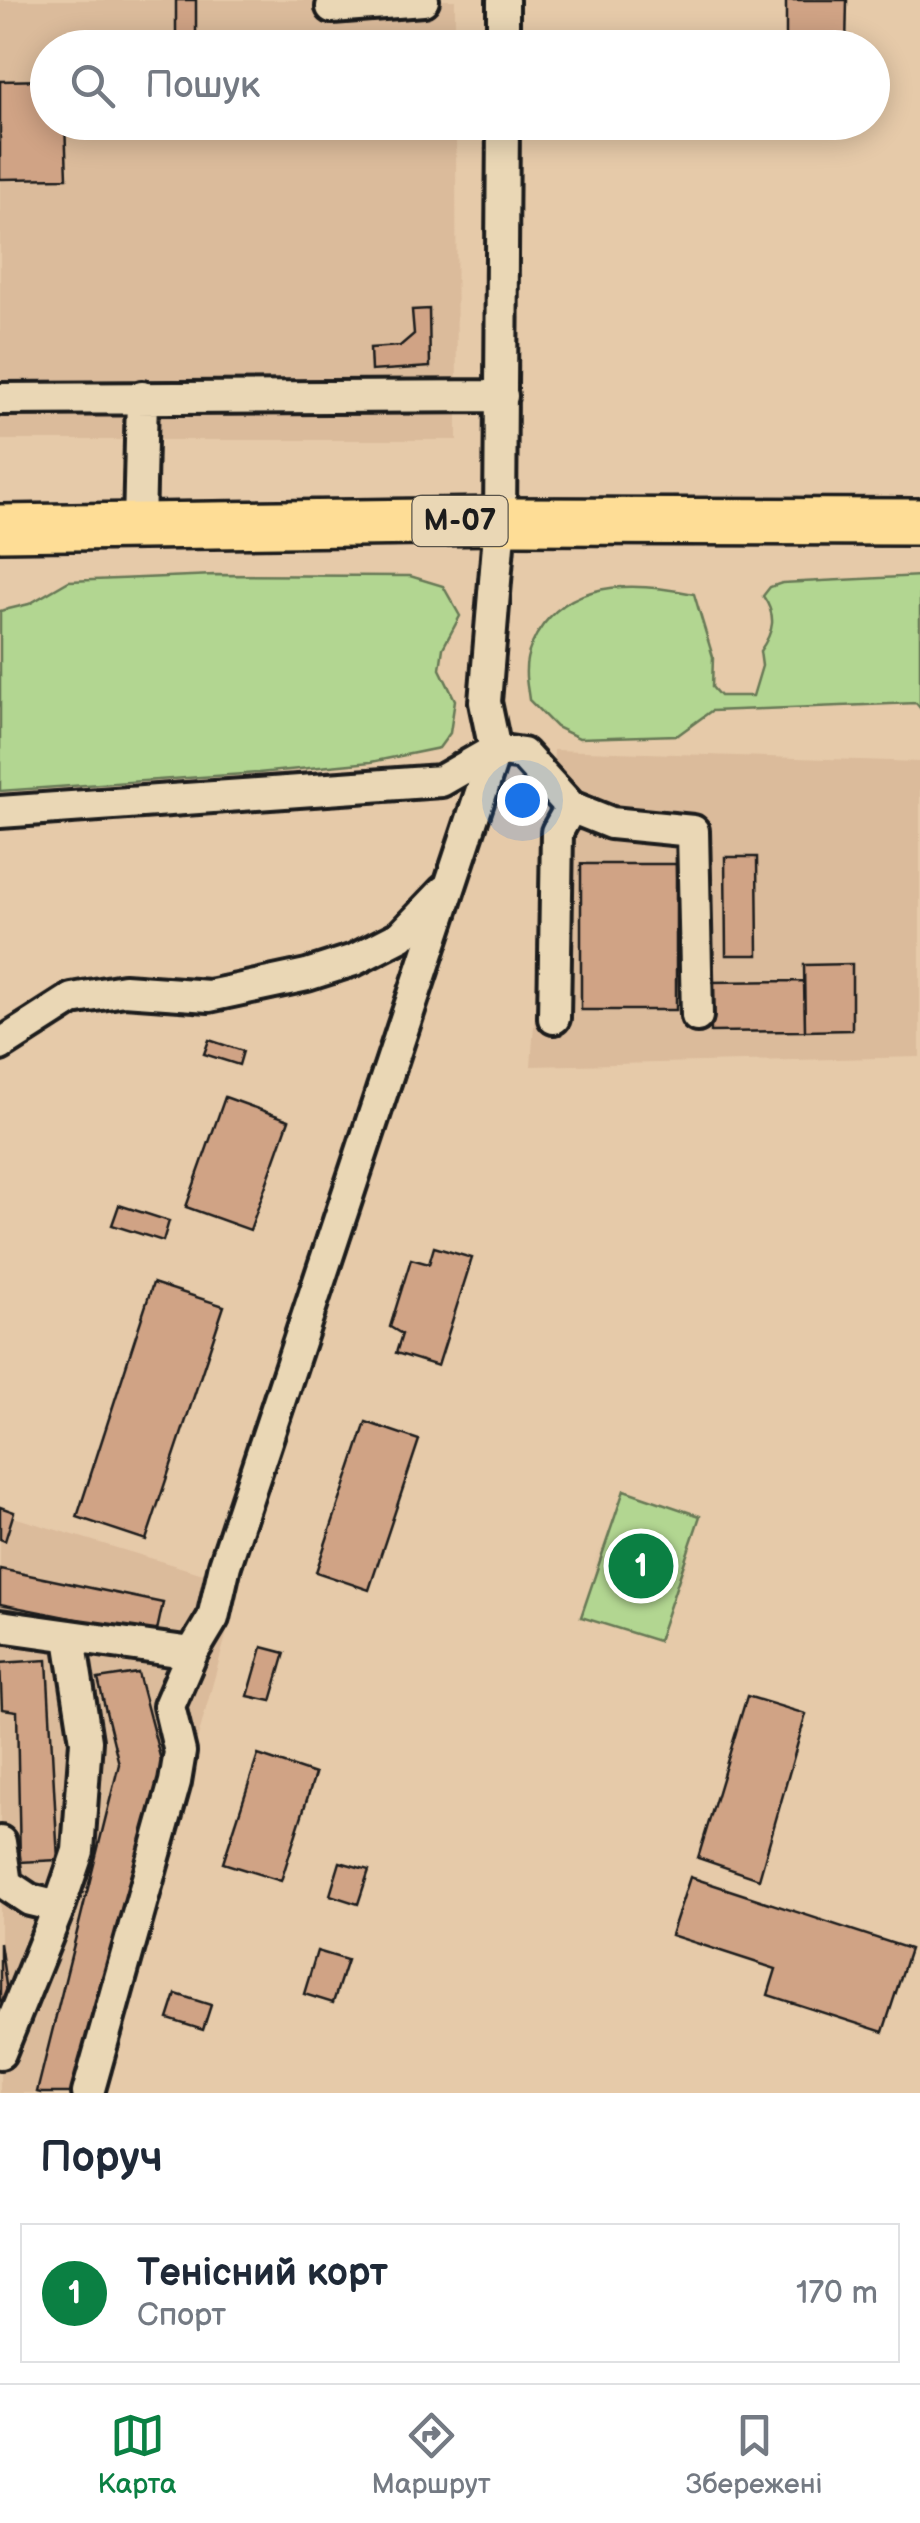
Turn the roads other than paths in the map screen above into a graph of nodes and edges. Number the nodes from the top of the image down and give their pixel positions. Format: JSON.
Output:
{"nodes":[{"id":1,"x":423,"y":0,"type":"edge"},
{"id":2,"x":503,"y":0,"type":"edge"},
{"id":3,"x":332,"y":7,"type":"dead end"},
{"id":4,"x":503,"y":30,"type":"edge"},
{"id":5,"x":503,"y":140,"type":"edge"},
{"id":6,"x":502,"y":396,"type":"junction"},
{"id":7,"x":142,"y":397,"type":"junction"},
{"id":8,"x":0,"y":398,"type":"edge"},
{"id":9,"x":500,"y":520,"type":"junction"},
{"id":10,"x":920,"y":522,"type":"edge"},
{"id":11,"x":139,"y":527,"type":"junction"},
{"id":12,"x":0,"y":528,"type":"edge"},
{"id":13,"x":495,"y":750,"type":"junction"},
{"id":14,"x":571,"y":807,"type":"junction"},
{"id":15,"x":0,"y":812,"type":"edge"},
{"id":16,"x":453,"y":882,"type":"junction"},
{"id":17,"x":697,"y":1016,"type":"dead end"},
{"id":18,"x":554,"y":1018,"type":"dead end"},
{"id":19,"x":0,"y":1044,"type":"edge"},
{"id":20,"x":0,"y":1626,"type":"edge"},
{"id":21,"x":70,"y":1638,"type":"junction"},
{"id":22,"x":192,"y":1653,"type":"junction"},
{"id":23,"x":0,"y":1842,"type":"edge"},
{"id":24,"x":59,"y":1907,"type":"junction"},
{"id":25,"x":0,"y":2053,"type":"edge"},
{"id":26,"x":88,"y":2093,"type":"edge"}],
"edges":[{"from":1,"to":3,"type":"street"},
{"from":2,"to":4,"type":"street"},
{"from":5,"to":6,"type":"street"},
{"from":6,"to":7,"type":"street"},
{"from":6,"to":9,"type":"street"},
{"from":7,"to":8,"type":"street"},
{"from":7,"to":11,"type":"street"},
{"from":9,"to":10,"type":"highway","number":"М-07"},
{"from":9,"to":11,"type":"highway","number":"М-07"},
{"from":9,"to":13,"type":"street"},
{"from":11,"to":12,"type":"highway","number":"М-07"},
{"from":13,"to":14,"type":"street"},
{"from":13,"to":15,"type":"street"},
{"from":13,"to":16,"type":"street"},
{"from":14,"to":17,"type":"street"},
{"from":14,"to":18,"type":"street"},
{"from":16,"to":19,"type":"street"},
{"from":16,"to":22,"type":"street"},
{"from":20,"to":21,"type":"street"},
{"from":21,"to":22,"type":"street"},
{"from":21,"to":24,"type":"street"},
{"from":22,"to":26,"type":"street"},
{"from":23,"to":24,"type":"street"},
{"from":24,"to":25,"type":"street"}]}
